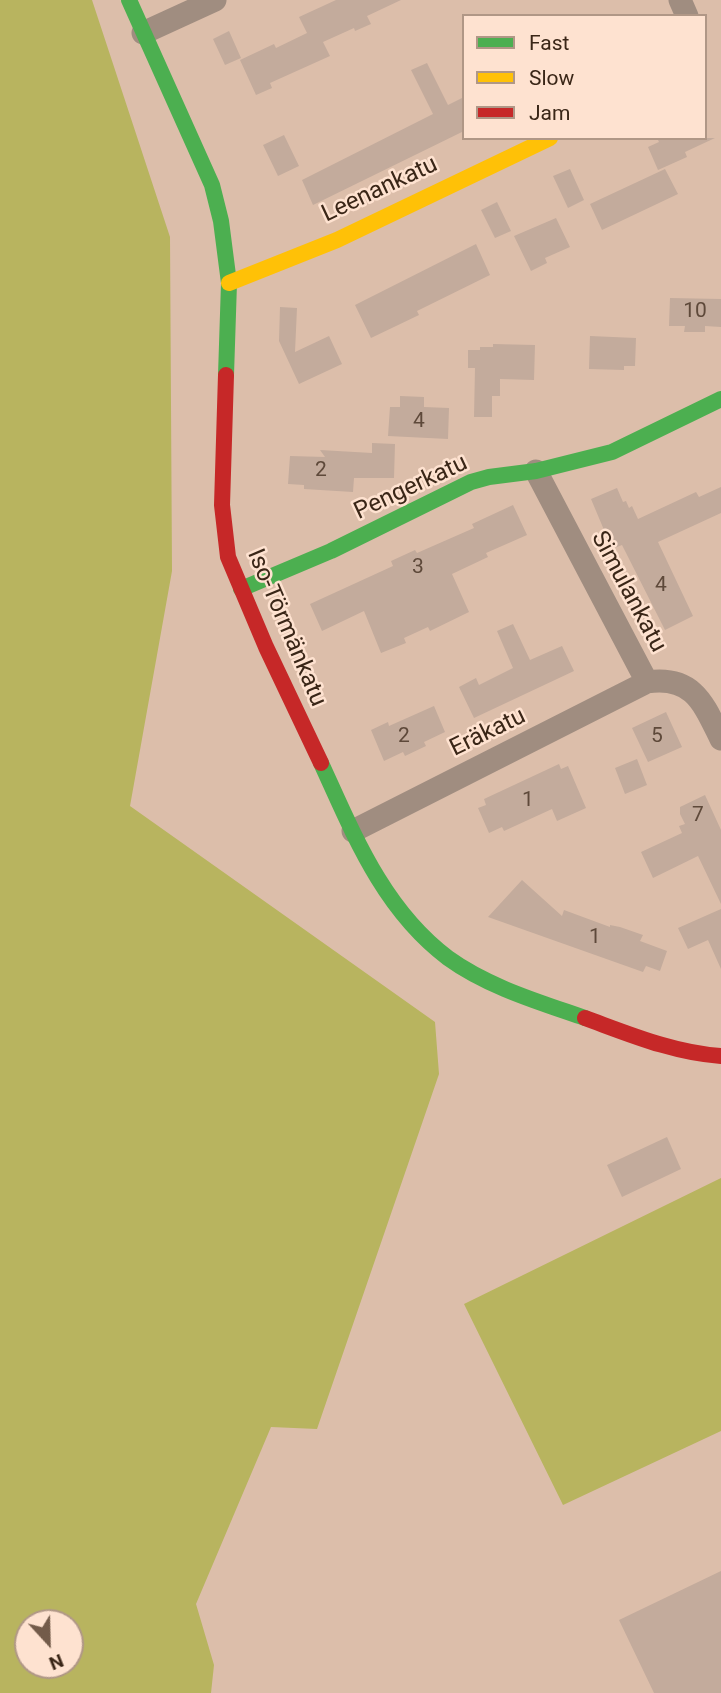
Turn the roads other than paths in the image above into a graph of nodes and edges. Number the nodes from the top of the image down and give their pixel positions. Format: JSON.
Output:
{"nodes":[{"id":1,"x":129,"y":0,"type":"edge"},
{"id":2,"x":215,"y":0,"type":"edge"},
{"id":3,"x":144,"y":33,"type":"junction"},
{"id":4,"x":546,"y":140,"type":"edge"},
{"id":5,"x":229,"y":283,"type":"junction"},
{"id":6,"x":721,"y":399,"type":"edge"},
{"id":7,"x":536,"y":471,"type":"junction"},
{"id":8,"x":241,"y":589,"type":"junction"},
{"id":9,"x":647,"y":682,"type":"junction"},
{"id":10,"x":721,"y":739,"type":"edge"},
{"id":11,"x":353,"y":831,"type":"junction"},
{"id":12,"x":721,"y":1056,"type":"edge"}],
"edges":[{"from":1,"to":3,"type":"street","name":"Iso-Törmänkatu"},
{"from":2,"to":3,"type":"street"},
{"from":3,"to":5,"type":"street","name":"Iso-Törmänkatu"},
{"from":4,"to":5,"type":"street","name":"Leenankatu"},
{"from":5,"to":8,"type":"street","name":"Iso-Törmänkatu"},
{"from":6,"to":7,"type":"street","name":"Pengerkatu"},
{"from":7,"to":8,"type":"street","name":"Pengerkatu"},
{"from":7,"to":9,"type":"street","name":"Simulankatu"},
{"from":8,"to":11,"type":"street","name":"Iso-Törmänkatu"},
{"from":9,"to":10,"type":"street","name":"Simulankatu"},
{"from":9,"to":11,"type":"street","name":"Eräkatu"},
{"from":11,"to":12,"type":"street","name":"Iso-Törmänkatu"}]}
